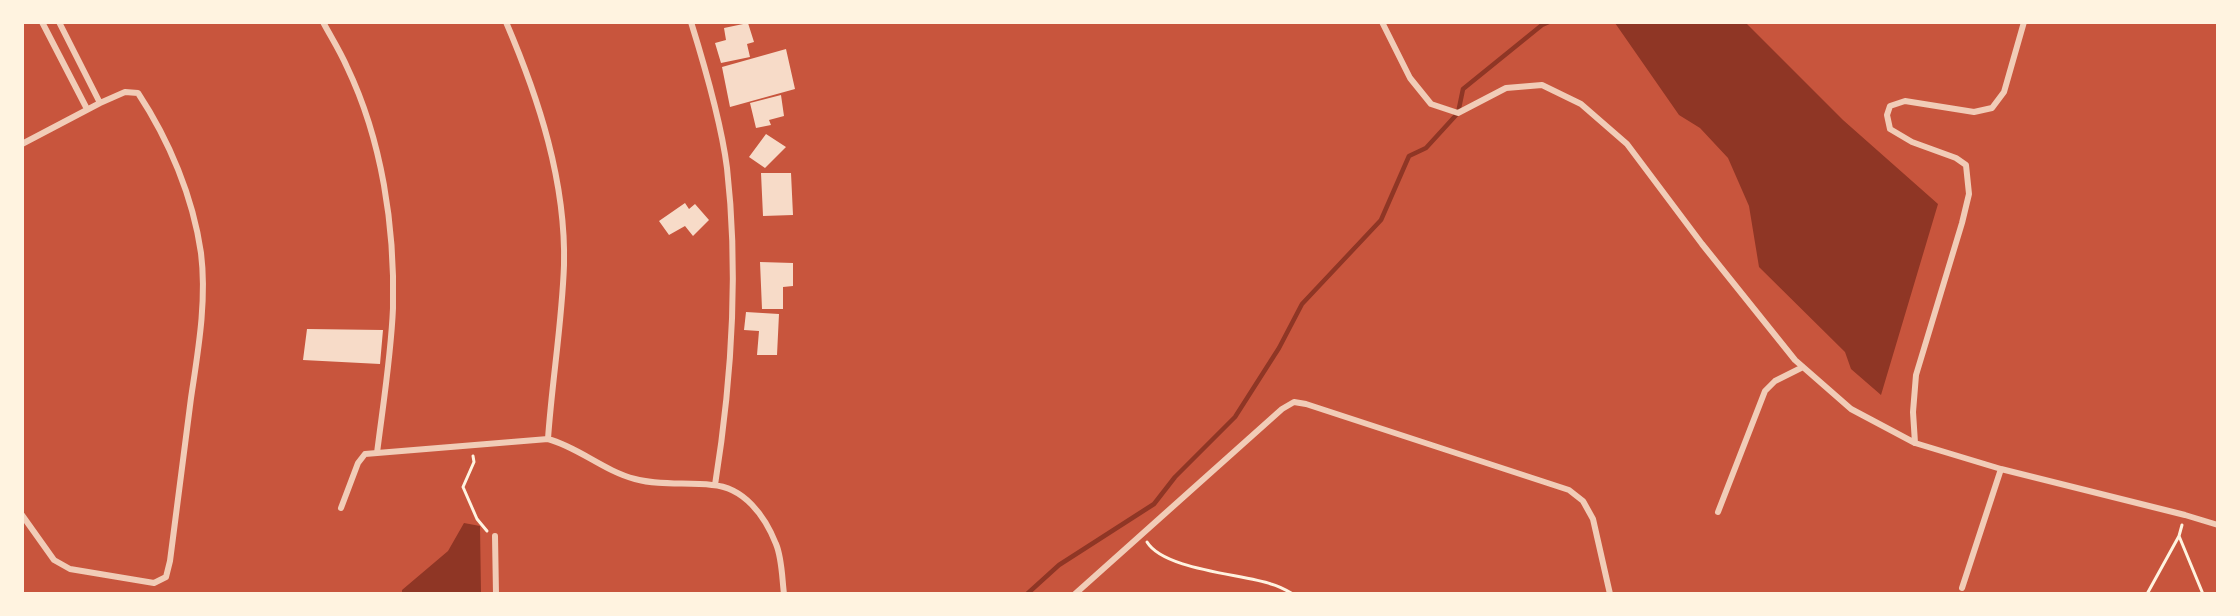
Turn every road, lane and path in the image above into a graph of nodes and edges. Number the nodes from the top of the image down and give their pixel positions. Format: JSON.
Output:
{"nodes":[{"id":1,"x":42,"y":22,"type":"edge"},
{"id":2,"x":59,"y":22,"type":"edge"},
{"id":3,"x":323,"y":22,"type":"edge"},
{"id":4,"x":506,"y":22,"type":"edge"},
{"id":5,"x":691,"y":22,"type":"edge"},
{"id":6,"x":1382,"y":22,"type":"edge"},
{"id":7,"x":2024,"y":22,"type":"edge"},
{"id":8,"x":100,"y":103,"type":"junction"},
{"id":9,"x":87,"y":109,"type":"junction"},
{"id":10,"x":22,"y":144,"type":"edge"},
{"id":11,"x":1803,"y":367,"type":"junction"},
{"id":12,"x":548,"y":439,"type":"junction"},
{"id":13,"x":1915,"y":443,"type":"junction"},
{"id":14,"x":472,"y":446,"type":"junction"},
{"id":15,"x":376,"y":453,"type":"junction"},
{"id":16,"x":2001,"y":469,"type":"junction"},
{"id":17,"x":715,"y":484,"type":"junction"},
{"id":18,"x":341,"y":508,"type":"dead end"},
{"id":19,"x":1718,"y":512,"type":"dead end"},
{"id":20,"x":22,"y":514,"type":"edge"},
{"id":21,"x":2185,"y":515,"type":"junction"},
{"id":22,"x":2217,"y":525,"type":"edge"},
{"id":23,"x":495,"y":536,"type":"joint"},
{"id":24,"x":2179,"y":536,"type":"junction"},
{"id":25,"x":1151,"y":548,"type":"dead end"},
{"id":26,"x":1962,"y":588,"type":"dead end"},
{"id":27,"x":496,"y":594,"type":"edge"},
{"id":28,"x":784,"y":594,"type":"edge"},
{"id":29,"x":1075,"y":594,"type":"edge"},
{"id":30,"x":1293,"y":594,"type":"edge"},
{"id":31,"x":1610,"y":594,"type":"edge"},
{"id":32,"x":2147,"y":594,"type":"edge"},
{"id":33,"x":2204,"y":594,"type":"edge"}],
"edges":[{"from":1,"to":9,"type":"street"},
{"from":2,"to":8,"type":"street"},
{"from":3,"to":15,"type":"street"},
{"from":4,"to":12,"type":"street"},
{"from":5,"to":17,"type":"street"},
{"from":6,"to":11,"type":"street"},
{"from":7,"to":13,"type":"street"},
{"from":8,"to":9,"type":"street"},
{"from":8,"to":20,"type":"street"},
{"from":9,"to":10,"type":"street"},
{"from":11,"to":13,"type":"street"},
{"from":11,"to":19,"type":"street"},
{"from":12,"to":14,"type":"street"},
{"from":12,"to":17,"type":"street"},
{"from":13,"to":16,"type":"street"},
{"from":14,"to":15,"type":"street"},
{"from":14,"to":23,"type":"path"},
{"from":15,"to":18,"type":"street"},
{"from":16,"to":21,"type":"street"},
{"from":16,"to":26,"type":"street"},
{"from":17,"to":28,"type":"street"},
{"from":21,"to":22,"type":"street"},
{"from":21,"to":24,"type":"path"},
{"from":23,"to":27,"type":"street"},
{"from":24,"to":32,"type":"path"},
{"from":24,"to":33,"type":"path"},
{"from":25,"to":30,"type":"path"},
{"from":29,"to":31,"type":"street"}]}
